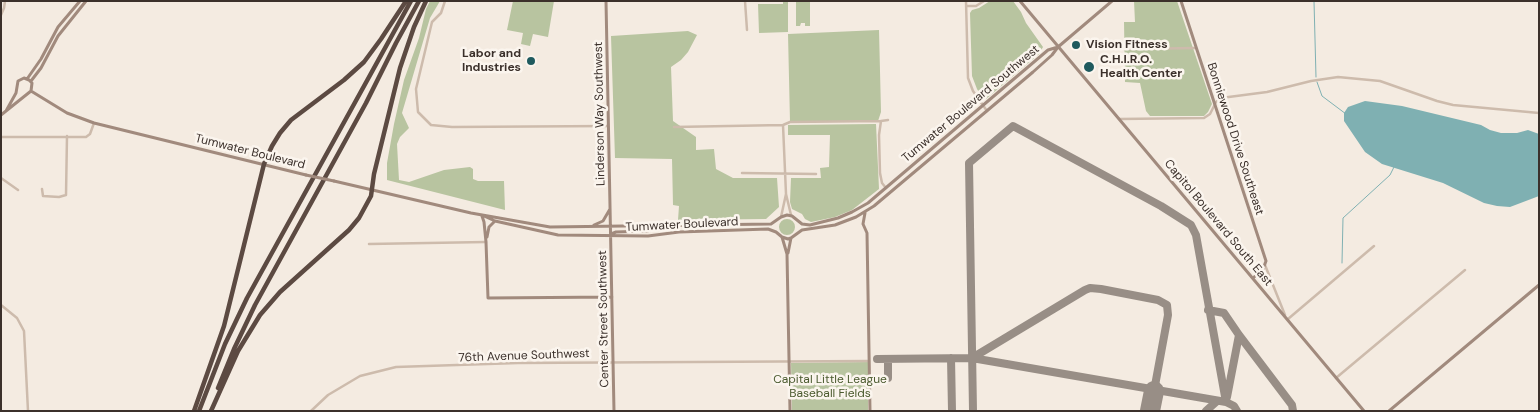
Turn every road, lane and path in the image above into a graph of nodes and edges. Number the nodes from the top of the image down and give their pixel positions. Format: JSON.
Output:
{"nodes":[{"id":1,"x":5,"y":1,"type":"edge"},
{"id":2,"x":80,"y":1,"type":"edge"},
{"id":3,"x":86,"y":1,"type":"edge"},
{"id":4,"x":406,"y":1,"type":"edge"},
{"id":5,"x":411,"y":1,"type":"edge"},
{"id":6,"x":419,"y":1,"type":"edge"},
{"id":7,"x":426,"y":1,"type":"edge"},
{"id":8,"x":445,"y":1,"type":"edge"},
{"id":9,"x":606,"y":1,"type":"edge"},
{"id":10,"x":745,"y":1,"type":"edge"},
{"id":11,"x":966,"y":1,"type":"edge"},
{"id":12,"x":984,"y":1,"type":"edge"},
{"id":13,"x":1020,"y":1,"type":"edge"},
{"id":14,"x":1112,"y":1,"type":"edge"},
{"id":15,"x":1181,"y":1,"type":"edge"},
{"id":16,"x":966,"y":6,"type":"junction"},
{"id":17,"x":1,"y":15,"type":"edge"},
{"id":18,"x":747,"y":30,"type":"dead end"},
{"id":19,"x":1058,"y":47,"type":"junction"},
{"id":20,"x":1130,"y":48,"type":"dead end"},
{"id":21,"x":1196,"y":48,"type":"junction"},
{"id":22,"x":27,"y":79,"type":"junction"},
{"id":23,"x":31,"y":81,"type":"junction"},
{"id":24,"x":16,"y":87,"type":"junction"},
{"id":25,"x":32,"y":91,"type":"junction"},
{"id":26,"x":26,"y":95,"type":"junction"},
{"id":27,"x":982,"y":105,"type":"junction"},
{"id":28,"x":1214,"y":105,"type":"junction"},
{"id":29,"x":6,"y":111,"type":"junction"},
{"id":30,"x":987,"y":111,"type":"junction"},
{"id":31,"x":1539,"y":113,"type":"edge"},
{"id":32,"x":1,"y":115,"type":"edge"},
{"id":33,"x":888,"y":120,"type":"dead end"},
{"id":34,"x":1118,"y":120,"type":"junction"},
{"id":35,"x":881,"y":121,"type":"junction"},
{"id":36,"x":94,"y":123,"type":"junction"},
{"id":37,"x":783,"y":125,"type":"junction"},
{"id":38,"x":610,"y":126,"type":"junction"},
{"id":39,"x":674,"y":127,"type":"dead end"},
{"id":40,"x":66,"y":136,"type":"junction"},
{"id":41,"x":1,"y":137,"type":"edge"},
{"id":42,"x":264,"y":164,"type":"junction"},
{"id":43,"x":742,"y":173,"type":"dead end"},
{"id":44,"x":785,"y":174,"type":"junction"},
{"id":45,"x":816,"y":174,"type":"dead end"},
{"id":46,"x":1,"y":178,"type":"edge"},
{"id":47,"x":886,"y":188,"type":"junction"},
{"id":48,"x":42,"y":189,"type":"dead end"},
{"id":49,"x":18,"y":190,"type":"dead end"},
{"id":50,"x":373,"y":190,"type":"junction"},
{"id":51,"x":786,"y":194,"type":"junction"},
{"id":52,"x":611,"y":209,"type":"junction"},
{"id":53,"x":865,"y":212,"type":"junction"},
{"id":54,"x":471,"y":213,"type":"junction"},
{"id":55,"x":482,"y":216,"type":"junction"},
{"id":56,"x":792,"y":216,"type":"junction"},
{"id":57,"x":781,"y":217,"type":"junction"},
{"id":58,"x":852,"y":219,"type":"junction"},
{"id":59,"x":797,"y":220,"type":"junction"},
{"id":60,"x":495,"y":221,"type":"junction"},
{"id":61,"x":777,"y":221,"type":"junction"},
{"id":62,"x":863,"y":224,"type":"junction"},
{"id":63,"x":592,"y":226,"type":"junction"},
{"id":64,"x":611,"y":226,"type":"junction"},
{"id":65,"x":657,"y":226,"type":"junction"},
{"id":66,"x":776,"y":232,"type":"junction"},
{"id":67,"x":797,"y":233,"type":"junction"},
{"id":68,"x":611,"y":234,"type":"junction"},
{"id":69,"x":782,"y":238,"type":"junction"},
{"id":70,"x":791,"y":238,"type":"junction"},
{"id":71,"x":486,"y":242,"type":"junction"},
{"id":72,"x":369,"y":244,"type":"dead end"},
{"id":73,"x":1374,"y":246,"type":"dead end"},
{"id":74,"x":787,"y":254,"type":"junction"},
{"id":75,"x":1265,"y":265,"type":"junction"},
{"id":76,"x":1465,"y":270,"type":"dead end"},
{"id":77,"x":1253,"y":278,"type":"junction"},
{"id":78,"x":1539,"y":285,"type":"edge"},
{"id":79,"x":612,"y":297,"type":"junction"},
{"id":80,"x":1,"y":305,"type":"edge"},
{"id":81,"x":1286,"y":317,"type":"junction"},
{"id":82,"x":869,"y":360,"type":"junction"},
{"id":83,"x":790,"y":361,"type":"junction"},
{"id":84,"x":613,"y":362,"type":"junction"},
{"id":85,"x":1336,"y":378,"type":"junction"},
{"id":86,"x":28,"y":411,"type":"edge"},
{"id":87,"x":194,"y":411,"type":"edge"},
{"id":88,"x":199,"y":411,"type":"edge"},
{"id":89,"x":210,"y":411,"type":"edge"},
{"id":90,"x":311,"y":411,"type":"edge"},
{"id":91,"x":614,"y":411,"type":"edge"},
{"id":92,"x":790,"y":411,"type":"edge"},
{"id":93,"x":870,"y":411,"type":"edge"},
{"id":94,"x":1364,"y":411,"type":"edge"},
{"id":95,"x":1389,"y":411,"type":"edge"}],
"edges":[{"from":1,"to":17,"type":"street"},
{"from":2,"to":22,"type":"main road"},
{"from":3,"to":23,"type":"main road"},
{"from":4,"to":42,"type":"highway"},
{"from":5,"to":88,"type":"highway"},
{"from":6,"to":89,"type":"highway"},
{"from":7,"to":50,"type":"highway"},
{"from":8,"to":38,"type":"street"},
{"from":9,"to":38,"type":"main road","name":"Linderson Way Southwest"},
{"from":10,"to":18,"type":"street"},
{"from":11,"to":16,"type":"street"},
{"from":12,"to":16,"type":"street"},
{"from":13,"to":19,"type":"main road","name":"Capitol Boulevard South East"},
{"from":14,"to":19,"type":"main road"},
{"from":15,"to":21,"type":"main road","name":"Bonniewood Drive Southeast"},
{"from":16,"to":27,"type":"street"},
{"from":19,"to":27,"type":"main road","name":"Tumwater Boulevard Southwest"},
{"from":19,"to":30,"type":"main road","name":"Tumwater Boulevard Southwest"},
{"from":19,"to":34,"type":"main road","name":"Capitol Boulevard South East"},
{"from":20,"to":21,"type":"street"},
{"from":21,"to":28,"type":"main road","name":"Bonniewood Drive Southeast"},
{"from":22,"to":23,"type":"main road"},
{"from":22,"to":24,"type":"main road"},
{"from":23,"to":25,"type":"main road"},
{"from":24,"to":26,"type":"main road"},
{"from":24,"to":29,"type":"main road"},
{"from":25,"to":26,"type":"main road"},
{"from":25,"to":36,"type":"main road","name":"Tumwater Boulevard"},
{"from":26,"to":29,"type":"main road"},
{"from":27,"to":30,"type":"street"},
{"from":27,"to":47,"type":"main road","name":"Tumwater Boulevard Southwest"},
{"from":28,"to":31,"type":"street"},
{"from":28,"to":34,"type":"street"},
{"from":28,"to":75,"type":"main road","name":"Bonniewood Drive Southeast"},
{"from":29,"to":32,"type":"main road"},
{"from":30,"to":53,"type":"main road","name":"Tumwater Boulevard Southwest"},
{"from":33,"to":35,"type":"street"},
{"from":34,"to":77,"type":"main road","name":"Capitol Boulevard South East"},
{"from":35,"to":37,"type":"street"},
{"from":35,"to":47,"type":"street"},
{"from":36,"to":40,"type":"street"},
{"from":36,"to":42,"type":"main road","name":"Tumwater Boulevard"},
{"from":37,"to":39,"type":"street"},
{"from":37,"to":44,"type":"street"},
{"from":38,"to":52,"type":"main road","name":"Linderson Way Southwest"},
{"from":40,"to":41,"type":"street"},
{"from":40,"to":48,"type":"street"},
{"from":42,"to":50,"type":"main road","name":"Tumwater Boulevard","bridge":true},
{"from":42,"to":87,"type":"highway"},
{"from":43,"to":44,"type":"street"},
{"from":44,"to":45,"type":"street"},
{"from":44,"to":51,"type":"street"},
{"from":46,"to":49,"type":"street"},
{"from":47,"to":59,"type":"main road","name":"Tumwater Boulevard Southwest"},
{"from":50,"to":54,"type":"main road","name":"Tumwater Boulevard"},
{"from":50,"to":89,"type":"highway"},
{"from":51,"to":56,"type":"street"},
{"from":51,"to":57,"type":"street"},
{"from":52,"to":63,"type":"main road"},
{"from":52,"to":64,"type":"main road","name":"Linderson Way Southwest"},
{"from":53,"to":58,"type":"main road","name":"Tumwater Boulevard Southwest"},
{"from":53,"to":62,"type":"main road"},
{"from":54,"to":55,"type":"main road","name":"Tumwater Boulevard"},
{"from":54,"to":63,"type":"main road","name":"Tumwater Boulevard"},
{"from":55,"to":60,"type":"main road","name":"Tumwater Boulevard"},
{"from":55,"to":71,"type":"main road"},
{"from":56,"to":57,"type":"main road"},
{"from":56,"to":59,"type":"main road"},
{"from":57,"to":61,"type":"main road"},
{"from":58,"to":62,"type":"main road"},
{"from":58,"to":67,"type":"main road","name":"Tumwater Boulevard Southwest"},
{"from":59,"to":67,"type":"main road"},
{"from":60,"to":68,"type":"main road","name":"Tumwater Boulevard"},
{"from":60,"to":71,"type":"main road"},
{"from":61,"to":65,"type":"main road","name":"Tumwater Boulevard"},
{"from":61,"to":66,"type":"main road"},
{"from":62,"to":82,"type":"main road"},
{"from":63,"to":64,"type":"main road","name":"Tumwater Boulevard"},
{"from":64,"to":65,"type":"main road","name":"Tumwater Boulevard"},
{"from":64,"to":68,"type":"main road","name":"Center Street Southwest"},
{"from":65,"to":68,"type":"main road"},
{"from":66,"to":68,"type":"main road","name":"Tumwater Boulevard"},
{"from":66,"to":69,"type":"main road"},
{"from":67,"to":70,"type":"main road"},
{"from":68,"to":79,"type":"main road","name":"Center Street Southwest"},
{"from":69,"to":70,"type":"main road"},
{"from":69,"to":74,"type":"main road"},
{"from":70,"to":74,"type":"main road"},
{"from":71,"to":72,"type":"street"},
{"from":71,"to":79,"type":"main road"},
{"from":73,"to":81,"type":"street"},
{"from":74,"to":83,"type":"main road"},
{"from":75,"to":77,"type":"main road"},
{"from":75,"to":81,"type":"street"},
{"from":76,"to":85,"type":"street"},
{"from":77,"to":81,"type":"main road","name":"Capitol Boulevard South East"},
{"from":78,"to":95,"type":"main road"},
{"from":79,"to":84,"type":"main road","name":"Center Street Southwest"},
{"from":80,"to":86,"type":"street"},
{"from":81,"to":85,"type":"main road","name":"Capitol Boulevard South East"},
{"from":82,"to":83,"type":"street","name":"76th Avenue Southwest"},
{"from":82,"to":93,"type":"main road"},
{"from":83,"to":84,"type":"street","name":"76th Avenue Southwest"},
{"from":83,"to":92,"type":"main road"},
{"from":84,"to":90,"type":"street","name":"76th Avenue Southwest"},
{"from":84,"to":91,"type":"main road","name":"Center Street Southwest"},
{"from":85,"to":94,"type":"main road","name":"Capitol Boulevard South East"}]}
